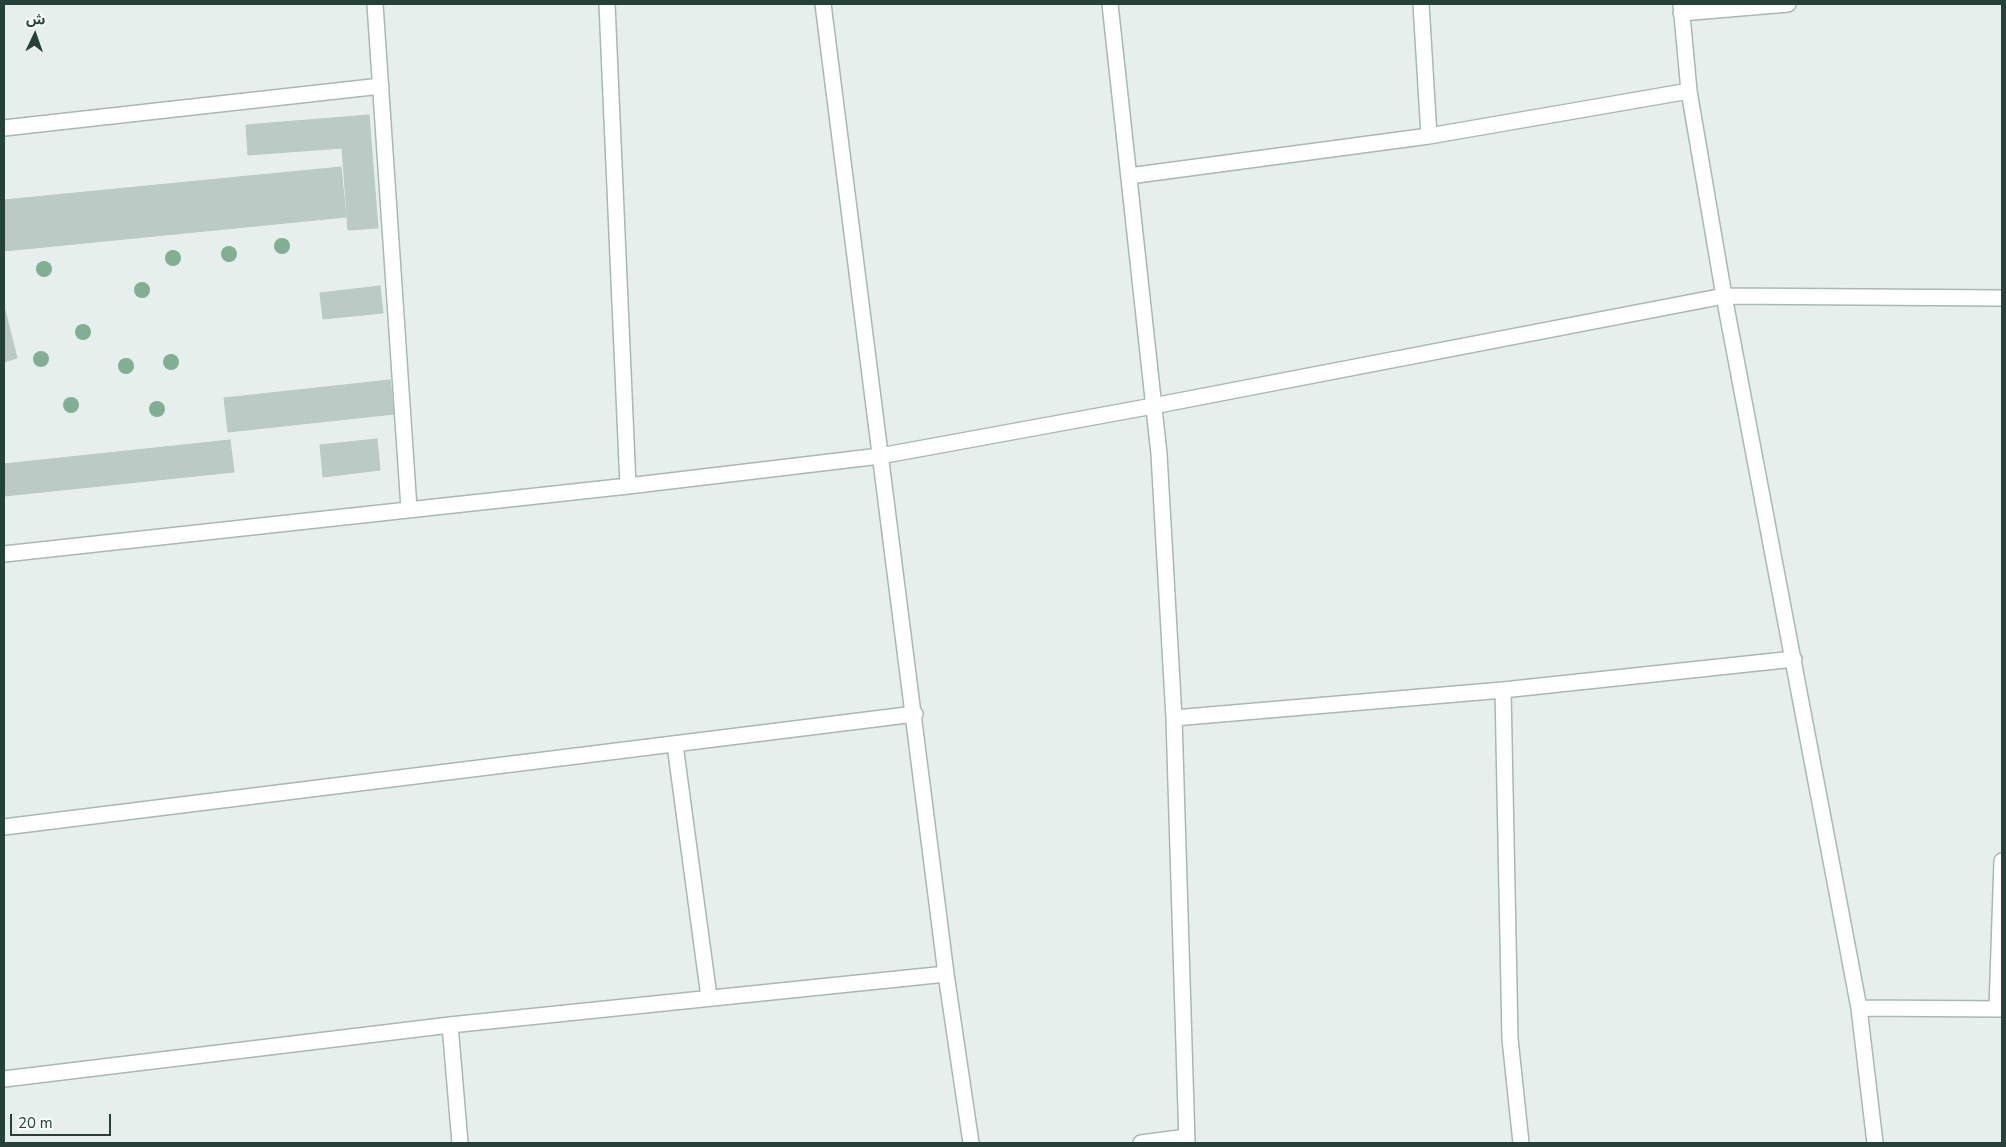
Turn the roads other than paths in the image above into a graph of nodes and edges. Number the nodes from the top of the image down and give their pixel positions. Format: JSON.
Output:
{"nodes":[{"id":1,"x":375,"y":4,"type":"edge"},
{"id":2,"x":607,"y":4,"type":"edge"},
{"id":3,"x":823,"y":4,"type":"edge"},
{"id":4,"x":1110,"y":4,"type":"edge"},
{"id":5,"x":1420,"y":4,"type":"edge"},
{"id":6,"x":1788,"y":4,"type":"edge"},
{"id":7,"x":1681,"y":8,"type":"edge"},
{"id":8,"x":381,"y":86,"type":"junction"},
{"id":9,"x":1689,"y":91,"type":"junction"},
{"id":10,"x":4,"y":128,"type":"edge"},
{"id":11,"x":1429,"y":136,"type":"junction"},
{"id":12,"x":1129,"y":176,"type":"junction"},
{"id":13,"x":1724,"y":296,"type":"junction"},
{"id":14,"x":2002,"y":298,"type":"edge"},
{"id":15,"x":1153,"y":406,"type":"junction"},
{"id":16,"x":880,"y":456,"type":"junction"},
{"id":17,"x":628,"y":486,"type":"junction"},
{"id":18,"x":409,"y":509,"type":"junction"},
{"id":19,"x":4,"y":554,"type":"edge"},
{"id":20,"x":1794,"y":659,"type":"junction"},
{"id":21,"x":1503,"y":690,"type":"junction"},
{"id":22,"x":915,"y":714,"type":"junction"},
{"id":23,"x":1174,"y":718,"type":"junction"},
{"id":24,"x":675,"y":745,"type":"junction"},
{"id":25,"x":4,"y":827,"type":"edge"},
{"id":26,"x":2002,"y":861,"type":"edge"},
{"id":27,"x":946,"y":974,"type":"junction"},
{"id":28,"x":710,"y":997,"type":"junction"},
{"id":29,"x":1859,"y":1008,"type":"junction"},
{"id":30,"x":2000,"y":1009,"type":"edge"},
{"id":31,"x":450,"y":1025,"type":"junction"},
{"id":32,"x":4,"y":1079,"type":"edge"},
{"id":33,"x":1187,"y":1140,"type":"edge"},
{"id":34,"x":460,"y":1143,"type":"edge"},
{"id":35,"x":970,"y":1143,"type":"edge"},
{"id":36,"x":1141,"y":1143,"type":"edge"},
{"id":37,"x":1521,"y":1143,"type":"edge"},
{"id":38,"x":1875,"y":1143,"type":"edge"}],
"edges":[{"from":1,"to":8,"type":"street"},
{"from":2,"to":17,"type":"street"},
{"from":3,"to":16,"type":"street"},
{"from":4,"to":12,"type":"street"},
{"from":5,"to":11,"type":"street"},
{"from":6,"to":7,"type":"street"},
{"from":7,"to":9,"type":"street"},
{"from":8,"to":10,"type":"street"},
{"from":8,"to":18,"type":"street"},
{"from":9,"to":11,"type":"street"},
{"from":9,"to":13,"type":"street"},
{"from":11,"to":12,"type":"street"},
{"from":12,"to":15,"type":"street"},
{"from":13,"to":14,"type":"street"},
{"from":13,"to":15,"type":"street"},
{"from":13,"to":20,"type":"street"},
{"from":15,"to":16,"type":"street"},
{"from":15,"to":23,"type":"street"},
{"from":16,"to":17,"type":"street"},
{"from":16,"to":22,"type":"street"},
{"from":17,"to":18,"type":"street"},
{"from":18,"to":19,"type":"street"},
{"from":20,"to":21,"type":"street"},
{"from":20,"to":29,"type":"street"},
{"from":21,"to":23,"type":"street"},
{"from":21,"to":37,"type":"street"},
{"from":22,"to":24,"type":"street"},
{"from":22,"to":27,"type":"street"},
{"from":23,"to":33,"type":"street"},
{"from":24,"to":25,"type":"street"},
{"from":24,"to":28,"type":"street"},
{"from":26,"to":30,"type":"street"},
{"from":27,"to":28,"type":"street"},
{"from":27,"to":35,"type":"street"},
{"from":28,"to":31,"type":"street"},
{"from":29,"to":30,"type":"street"},
{"from":29,"to":38,"type":"street"},
{"from":31,"to":32,"type":"street"},
{"from":31,"to":34,"type":"street"},
{"from":33,"to":36,"type":"street"}]}
